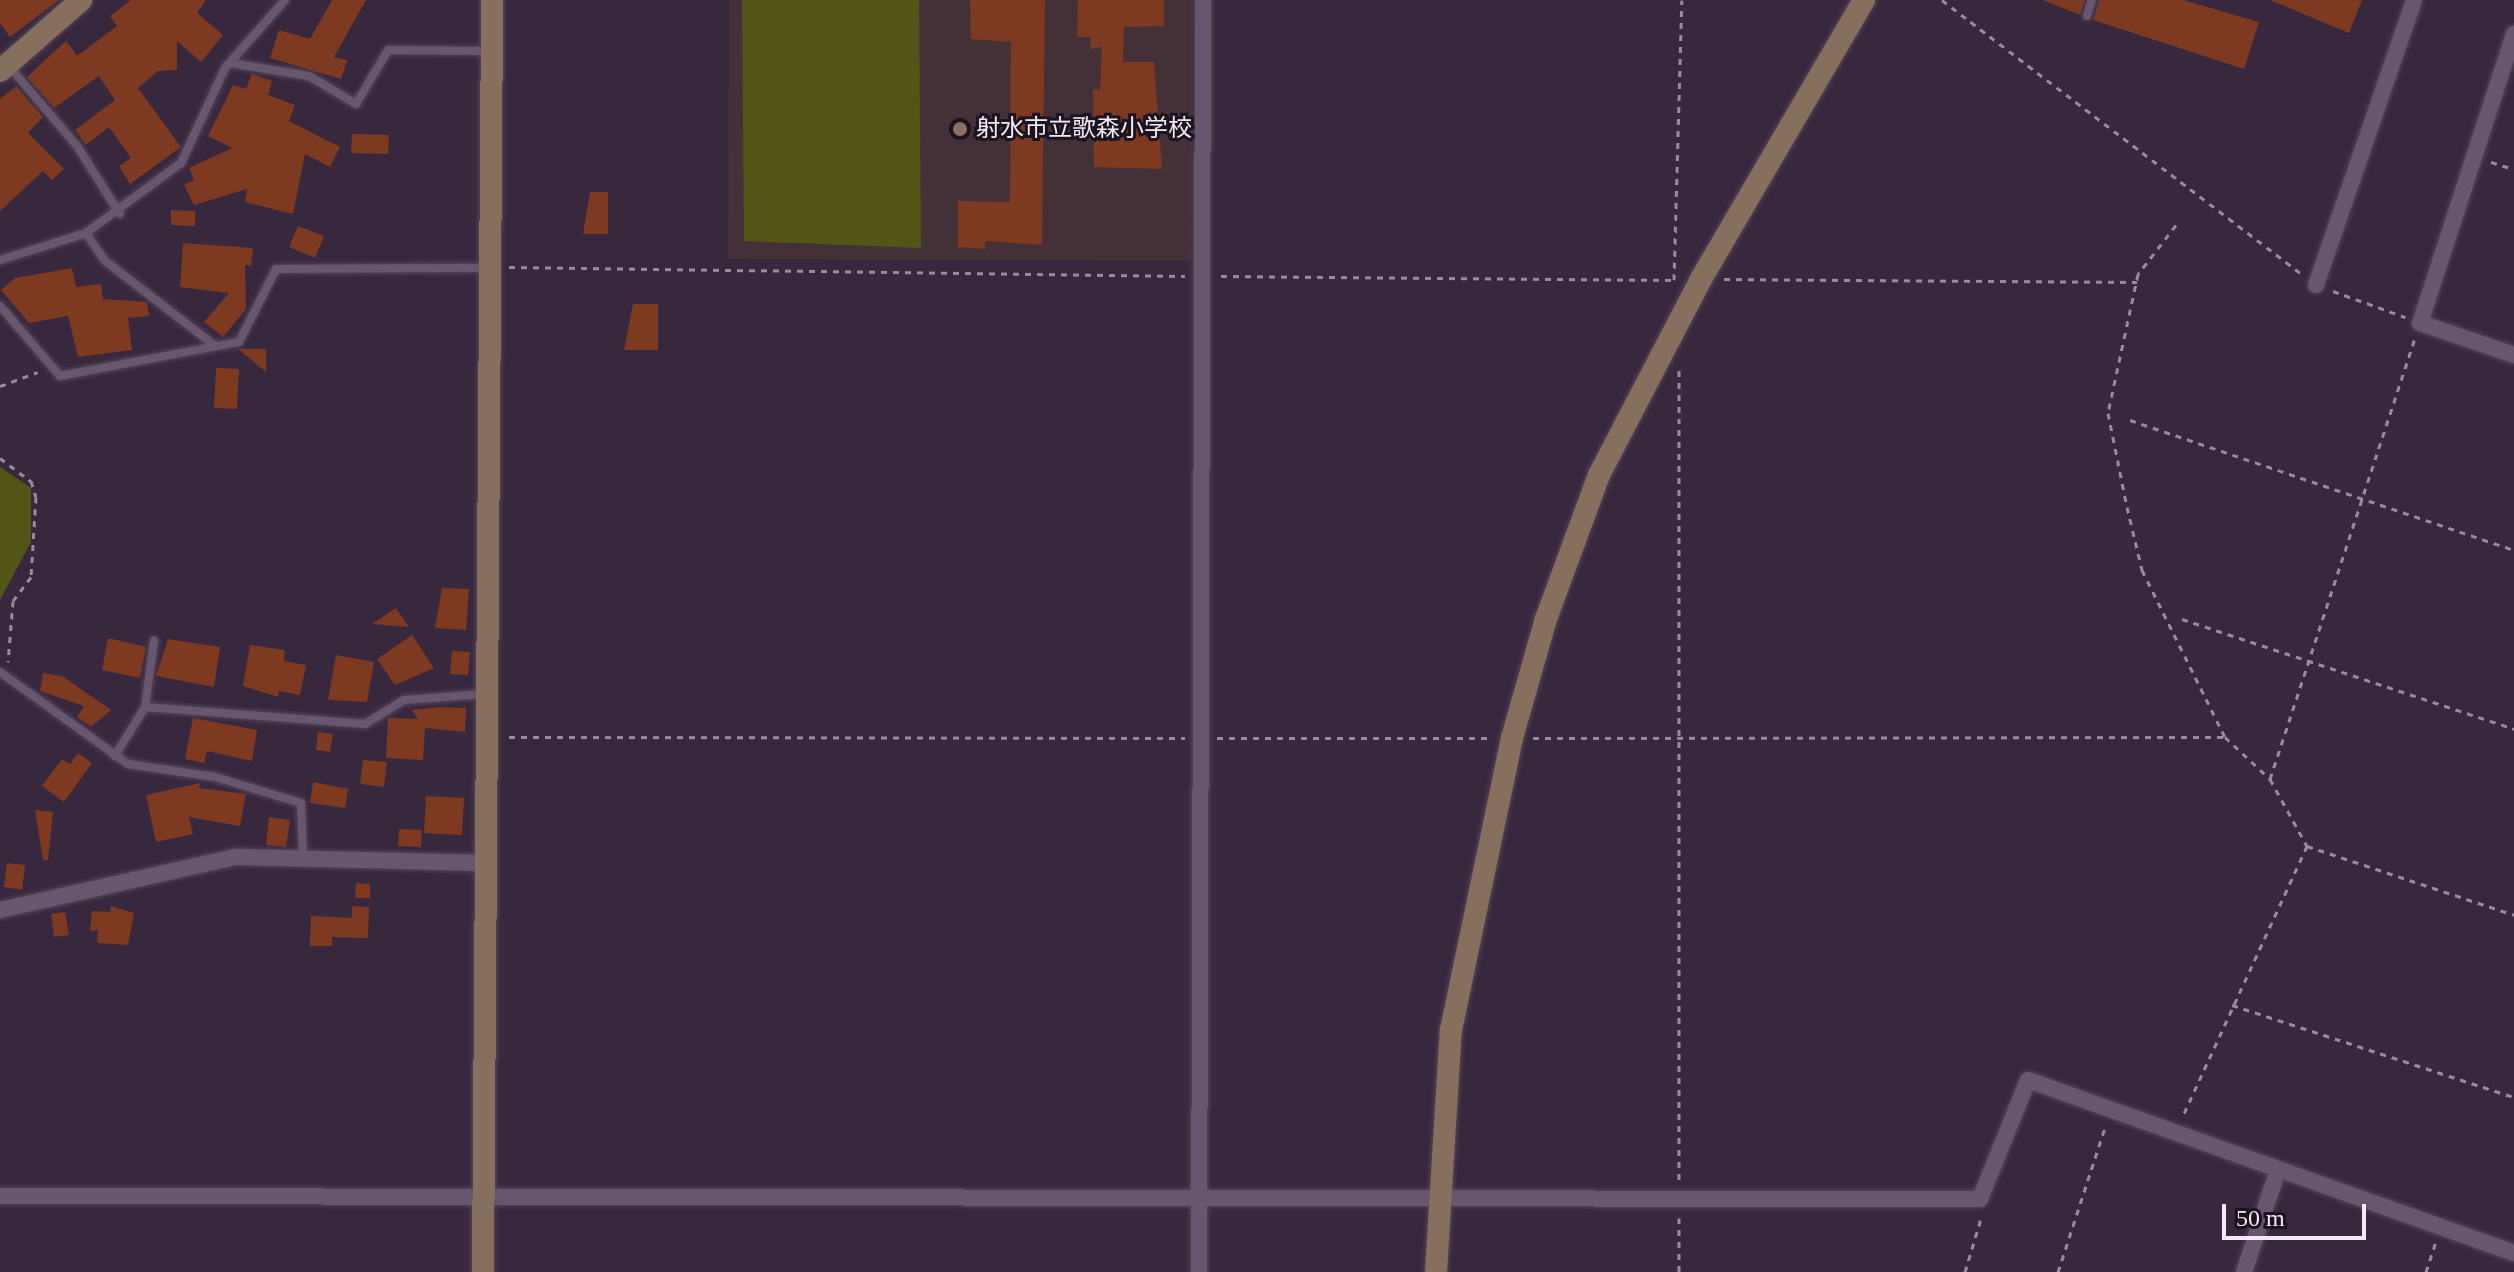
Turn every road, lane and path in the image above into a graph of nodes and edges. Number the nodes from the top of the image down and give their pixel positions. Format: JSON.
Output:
{"nodes":[{"id":1,"x":81,"y":0,"type":"edge"},
{"id":2,"x":285,"y":0,"type":"edge"},
{"id":3,"x":492,"y":0,"type":"edge"},
{"id":4,"x":1203,"y":0,"type":"edge"},
{"id":5,"x":1682,"y":0,"type":"edge"},
{"id":6,"x":1864,"y":0,"type":"edge"},
{"id":7,"x":1942,"y":0,"type":"edge"},
{"id":8,"x":2092,"y":0,"type":"edge"},
{"id":9,"x":2414,"y":0,"type":"edge"},
{"id":10,"x":2087,"y":16,"type":"dead end"},
{"id":11,"x":2514,"y":34,"type":"edge"},
{"id":12,"x":492,"y":51,"type":"junction"},
{"id":13,"x":230,"y":63,"type":"junction"},
{"id":14,"x":4,"y":68,"type":"edge"},
{"id":15,"x":120,"y":214,"type":"junction"},
{"id":16,"x":2176,"y":225,"type":"dead end"},
{"id":17,"x":86,"y":233,"type":"junction"},
{"id":18,"x":0,"y":260,"type":"edge"},
{"id":19,"x":492,"y":267,"type":"junction"},
{"id":20,"x":1202,"y":276,"type":"junction"},
{"id":21,"x":1701,"y":279,"type":"junction"},
{"id":22,"x":1674,"y":280,"type":"junction"},
{"id":23,"x":2137,"y":282,"type":"junction"},
{"id":24,"x":2316,"y":285,"type":"junction"},
{"id":25,"x":0,"y":306,"type":"edge"},
{"id":26,"x":2420,"y":323,"type":"junction"},
{"id":27,"x":214,"y":345,"type":"junction"},
{"id":28,"x":2514,"y":355,"type":"edge"},
{"id":29,"x":1679,"y":363,"type":"dead end"},
{"id":30,"x":52,"y":366,"type":"junction"},
{"id":31,"x":0,"y":386,"type":"edge"},
{"id":32,"x":2130,"y":420,"type":"dead end"},
{"id":33,"x":0,"y":458,"type":"edge"},
{"id":34,"x":2363,"y":500,"type":"junction"},
{"id":35,"x":2514,"y":550,"type":"edge"},
{"id":36,"x":2182,"y":619,"type":"dead end"},
{"id":37,"x":154,"y":641,"type":"dead end"},
{"id":38,"x":2312,"y":662,"type":"junction"},
{"id":39,"x":3,"y":675,"type":"edge"},
{"id":40,"x":489,"y":694,"type":"junction"},
{"id":41,"x":145,"y":707,"type":"junction"},
{"id":42,"x":2514,"y":729,"type":"edge"},
{"id":43,"x":1675,"y":735,"type":"junction"},
{"id":44,"x":489,"y":737,"type":"junction"},
{"id":45,"x":2225,"y":737,"type":"junction"},
{"id":46,"x":1201,"y":738,"type":"junction"},
{"id":47,"x":1512,"y":738,"type":"junction"},
{"id":48,"x":115,"y":756,"type":"junction"},
{"id":49,"x":2270,"y":779,"type":"junction"},
{"id":50,"x":2307,"y":846,"type":"junction"},
{"id":51,"x":303,"y":858,"type":"junction"},
{"id":52,"x":487,"y":863,"type":"junction"},
{"id":53,"x":0,"y":910,"type":"edge"},
{"id":54,"x":2514,"y":915,"type":"edge"},
{"id":55,"x":2232,"y":1005,"type":"junction"},
{"id":56,"x":2514,"y":1097,"type":"edge"},
{"id":57,"x":2111,"y":1109,"type":"junction"},
{"id":58,"x":2173,"y":1136,"type":"junction"},
{"id":59,"x":2277,"y":1173,"type":"junction"},
{"id":60,"x":484,"y":1195,"type":"junction"},
{"id":61,"x":0,"y":1196,"type":"edge"},
{"id":62,"x":1199,"y":1198,"type":"junction"},
{"id":63,"x":1679,"y":1198,"type":"junction"},
{"id":64,"x":1980,"y":1199,"type":"junction"},
{"id":65,"x":1436,"y":1202,"type":"junction"},
{"id":66,"x":2441,"y":1227,"type":"junction"},
{"id":67,"x":2514,"y":1253,"type":"edge"},
{"id":68,"x":483,"y":1272,"type":"edge"},
{"id":69,"x":1199,"y":1272,"type":"edge"},
{"id":70,"x":1436,"y":1272,"type":"edge"},
{"id":71,"x":1679,"y":1272,"type":"edge"},
{"id":72,"x":1965,"y":1272,"type":"edge"},
{"id":73,"x":2058,"y":1272,"type":"edge"},
{"id":74,"x":2244,"y":1272,"type":"edge"},
{"id":75,"x":2426,"y":1272,"type":"edge"}],
"edges":[{"from":1,"to":14,"type":"street"},
{"from":2,"to":13,"type":"lane"},
{"from":3,"to":12,"type":"street"},
{"from":4,"to":20,"type":"street"},
{"from":5,"to":22,"type":"path"},
{"from":6,"to":21,"type":"street"},
{"from":7,"to":24,"type":"path"},
{"from":8,"to":10,"type":"lane"},
{"from":9,"to":24,"type":"street"},
{"from":11,"to":26,"type":"street"},
{"from":12,"to":13,"type":"lane"},
{"from":12,"to":19,"type":"street"},
{"from":13,"to":15,"type":"lane"},
{"from":14,"to":15,"type":"lane"},
{"from":15,"to":17,"type":"lane"},
{"from":16,"to":23,"type":"path"},
{"from":17,"to":18,"type":"lane"},
{"from":17,"to":27,"type":"lane"},
{"from":19,"to":20,"type":"path"},
{"from":19,"to":27,"type":"lane"},
{"from":19,"to":40,"type":"street"},
{"from":20,"to":22,"type":"path"},
{"from":20,"to":46,"type":"street"},
{"from":21,"to":22,"type":"path"},
{"from":21,"to":23,"type":"path"},
{"from":21,"to":47,"type":"street"},
{"from":23,"to":45,"type":"path"},
{"from":24,"to":26,"type":"path"},
{"from":25,"to":30,"type":"lane"},
{"from":26,"to":28,"type":"street"},
{"from":26,"to":34,"type":"path"},
{"from":27,"to":30,"type":"lane"},
{"from":29,"to":43,"type":"path"},
{"from":30,"to":31,"type":"path"},
{"from":32,"to":34,"type":"path"},
{"from":33,"to":39,"type":"path"},
{"from":34,"to":35,"type":"path"},
{"from":34,"to":38,"type":"path"},
{"from":36,"to":38,"type":"path"},
{"from":37,"to":41,"type":"lane"},
{"from":38,"to":42,"type":"path"},
{"from":38,"to":49,"type":"path"},
{"from":39,"to":48,"type":"lane"},
{"from":40,"to":41,"type":"lane"},
{"from":40,"to":44,"type":"street"},
{"from":41,"to":48,"type":"lane"},
{"from":43,"to":45,"type":"path"},
{"from":43,"to":47,"type":"path"},
{"from":43,"to":63,"type":"path"},
{"from":44,"to":46,"type":"path"},
{"from":44,"to":52,"type":"street"},
{"from":45,"to":49,"type":"path"},
{"from":46,"to":47,"type":"path"},
{"from":46,"to":62,"type":"street"},
{"from":47,"to":65,"type":"street"},
{"from":48,"to":51,"type":"lane"},
{"from":49,"to":50,"type":"path"},
{"from":50,"to":54,"type":"path"},
{"from":50,"to":55,"type":"path"},
{"from":51,"to":52,"type":"street"},
{"from":51,"to":53,"type":"street"},
{"from":52,"to":60,"type":"street"},
{"from":55,"to":56,"type":"path"},
{"from":55,"to":58,"type":"path"},
{"from":57,"to":58,"type":"street"},
{"from":57,"to":64,"type":"street"},
{"from":57,"to":73,"type":"path"},
{"from":58,"to":59,"type":"street"},
{"from":59,"to":66,"type":"street"},
{"from":59,"to":74,"type":"street"},
{"from":60,"to":61,"type":"street"},
{"from":60,"to":62,"type":"street"},
{"from":60,"to":68,"type":"street"},
{"from":62,"to":65,"type":"street"},
{"from":62,"to":69,"type":"street"},
{"from":63,"to":64,"type":"street"},
{"from":63,"to":65,"type":"street"},
{"from":63,"to":71,"type":"path"},
{"from":64,"to":72,"type":"path"},
{"from":65,"to":70,"type":"street"},
{"from":66,"to":67,"type":"street"},
{"from":66,"to":75,"type":"path"}]}
